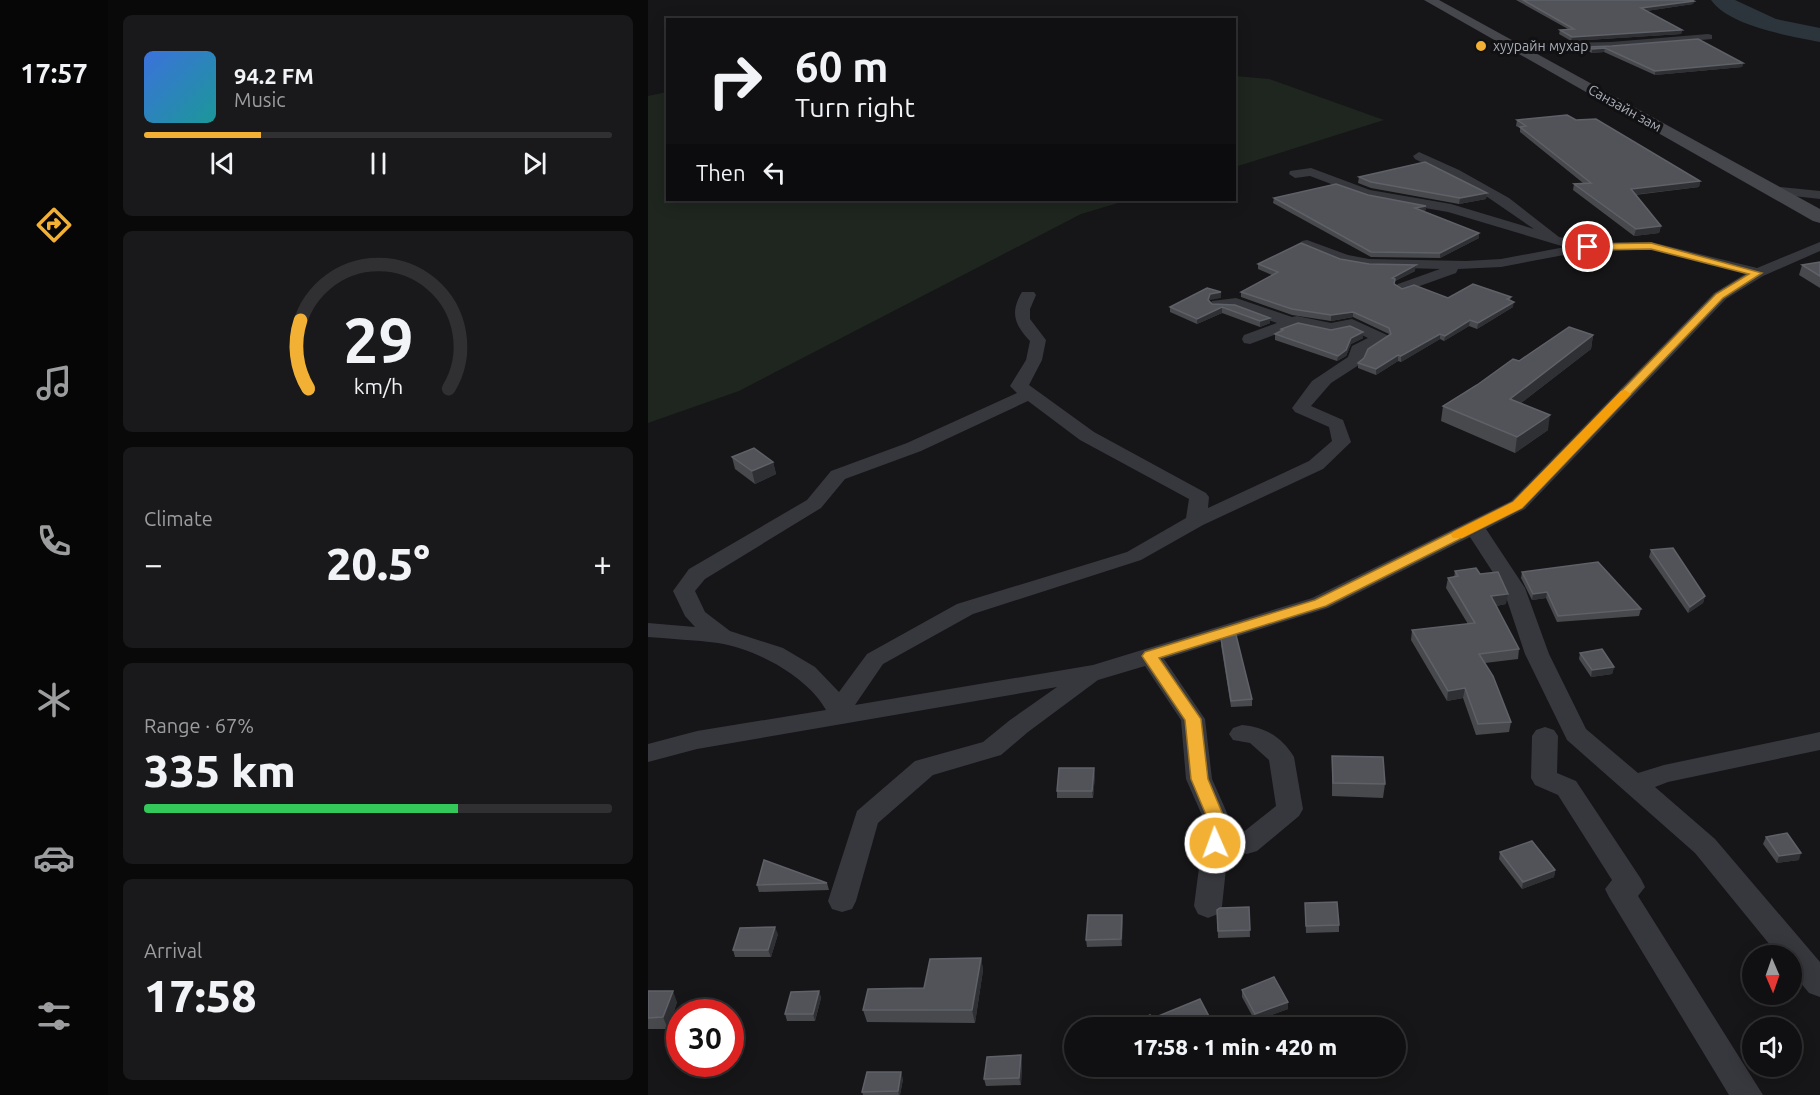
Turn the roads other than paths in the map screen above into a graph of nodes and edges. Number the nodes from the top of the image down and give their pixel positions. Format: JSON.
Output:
{"nodes":[{"id":1,"x":1430,"y":0,"type":"edge"},
{"id":2,"x":1708,"y":37,"type":"dead end"},
{"id":3,"x":1515,"y":47,"type":"junction"},
{"id":4,"x":1419,"y":156,"type":"dead end"},
{"id":5,"x":1295,"y":174,"type":"dead end"},
{"id":6,"x":1772,"y":190,"type":"junction"},
{"id":7,"x":1820,"y":195,"type":"edge"},
{"id":8,"x":1820,"y":217,"type":"edge"},
{"id":9,"x":1556,"y":241,"type":"junction"},
{"id":10,"x":1307,"y":244,"type":"edge"},
{"id":11,"x":1820,"y":246,"type":"edge"},
{"id":12,"x":1588,"y":247,"type":"junction"},
{"id":13,"x":1466,"y":265,"type":"junction"},
{"id":14,"x":1758,"y":273,"type":"junction"},
{"id":15,"x":1403,"y":287,"type":"edge"},
{"id":16,"x":1028,"y":295,"type":"dead end"},
{"id":17,"x":1218,"y":304,"type":"edge"},
{"id":18,"x":1292,"y":323,"type":"junction"},
{"id":19,"x":1250,"y":339,"type":"dead end"},
{"id":20,"x":1030,"y":394,"type":"junction"},
{"id":21,"x":1196,"y":521,"type":"junction"},
{"id":22,"x":1474,"y":526,"type":"junction"},
{"id":23,"x":648,"y":630,"type":"edge"},
{"id":24,"x":722,"y":636,"type":"junction"},
{"id":25,"x":1150,"y":656,"type":"junction"},
{"id":26,"x":1095,"y":673,"type":"junction"},
{"id":27,"x":837,"y":712,"type":"junction"},
{"id":28,"x":1242,"y":734,"type":"dead end"},
{"id":29,"x":1545,"y":736,"type":"dead end"},
{"id":30,"x":1820,"y":741,"type":"edge"},
{"id":31,"x":648,"y":753,"type":"edge"},
{"id":32,"x":1634,"y":785,"type":"junction"},
{"id":33,"x":1247,"y":844,"type":"dead end"},
{"id":34,"x":842,"y":901,"type":"dead end"},
{"id":35,"x":1208,"y":906,"type":"dead end"},
{"id":36,"x":1820,"y":984,"type":"edge"},
{"id":37,"x":1747,"y":1095,"type":"edge"}],
"edges":[{"from":1,"to":3,"type":"main road","name":"Санзайн зам"},
{"from":2,"to":3,"type":"street"},
{"from":3,"to":6,"type":"main road","name":"Санзайн зам"},
{"from":4,"to":9,"type":"street"},
{"from":5,"to":9,"type":"street"},
{"from":6,"to":7,"type":"street"},
{"from":6,"to":8,"type":"main road","name":"Санзайн зам"},
{"from":9,"to":12,"type":"street"},
{"from":10,"to":13,"type":"street"},
{"from":11,"to":14,"type":"street"},
{"from":12,"to":13,"type":"street"},
{"from":12,"to":14,"type":"street"},
{"from":13,"to":15,"type":"street"},
{"from":14,"to":22,"type":"street"},
{"from":16,"to":20,"type":"street"},
{"from":17,"to":18,"type":"street"},
{"from":18,"to":19,"type":"street"},
{"from":18,"to":21,"type":"street"},
{"from":20,"to":21,"type":"street"},
{"from":20,"to":24,"type":"street"},
{"from":21,"to":27,"type":"street"},
{"from":22,"to":25,"type":"street"},
{"from":22,"to":32,"type":"street"},
{"from":23,"to":24,"type":"street"},
{"from":24,"to":27,"type":"street"},
{"from":25,"to":26,"type":"street"},
{"from":25,"to":35,"type":"street"},
{"from":26,"to":27,"type":"street"},
{"from":26,"to":34,"type":"street"},
{"from":27,"to":31,"type":"street"},
{"from":28,"to":33,"type":"street"},
{"from":29,"to":37,"type":"street"},
{"from":30,"to":32,"type":"street"},
{"from":32,"to":36,"type":"street"}]}
